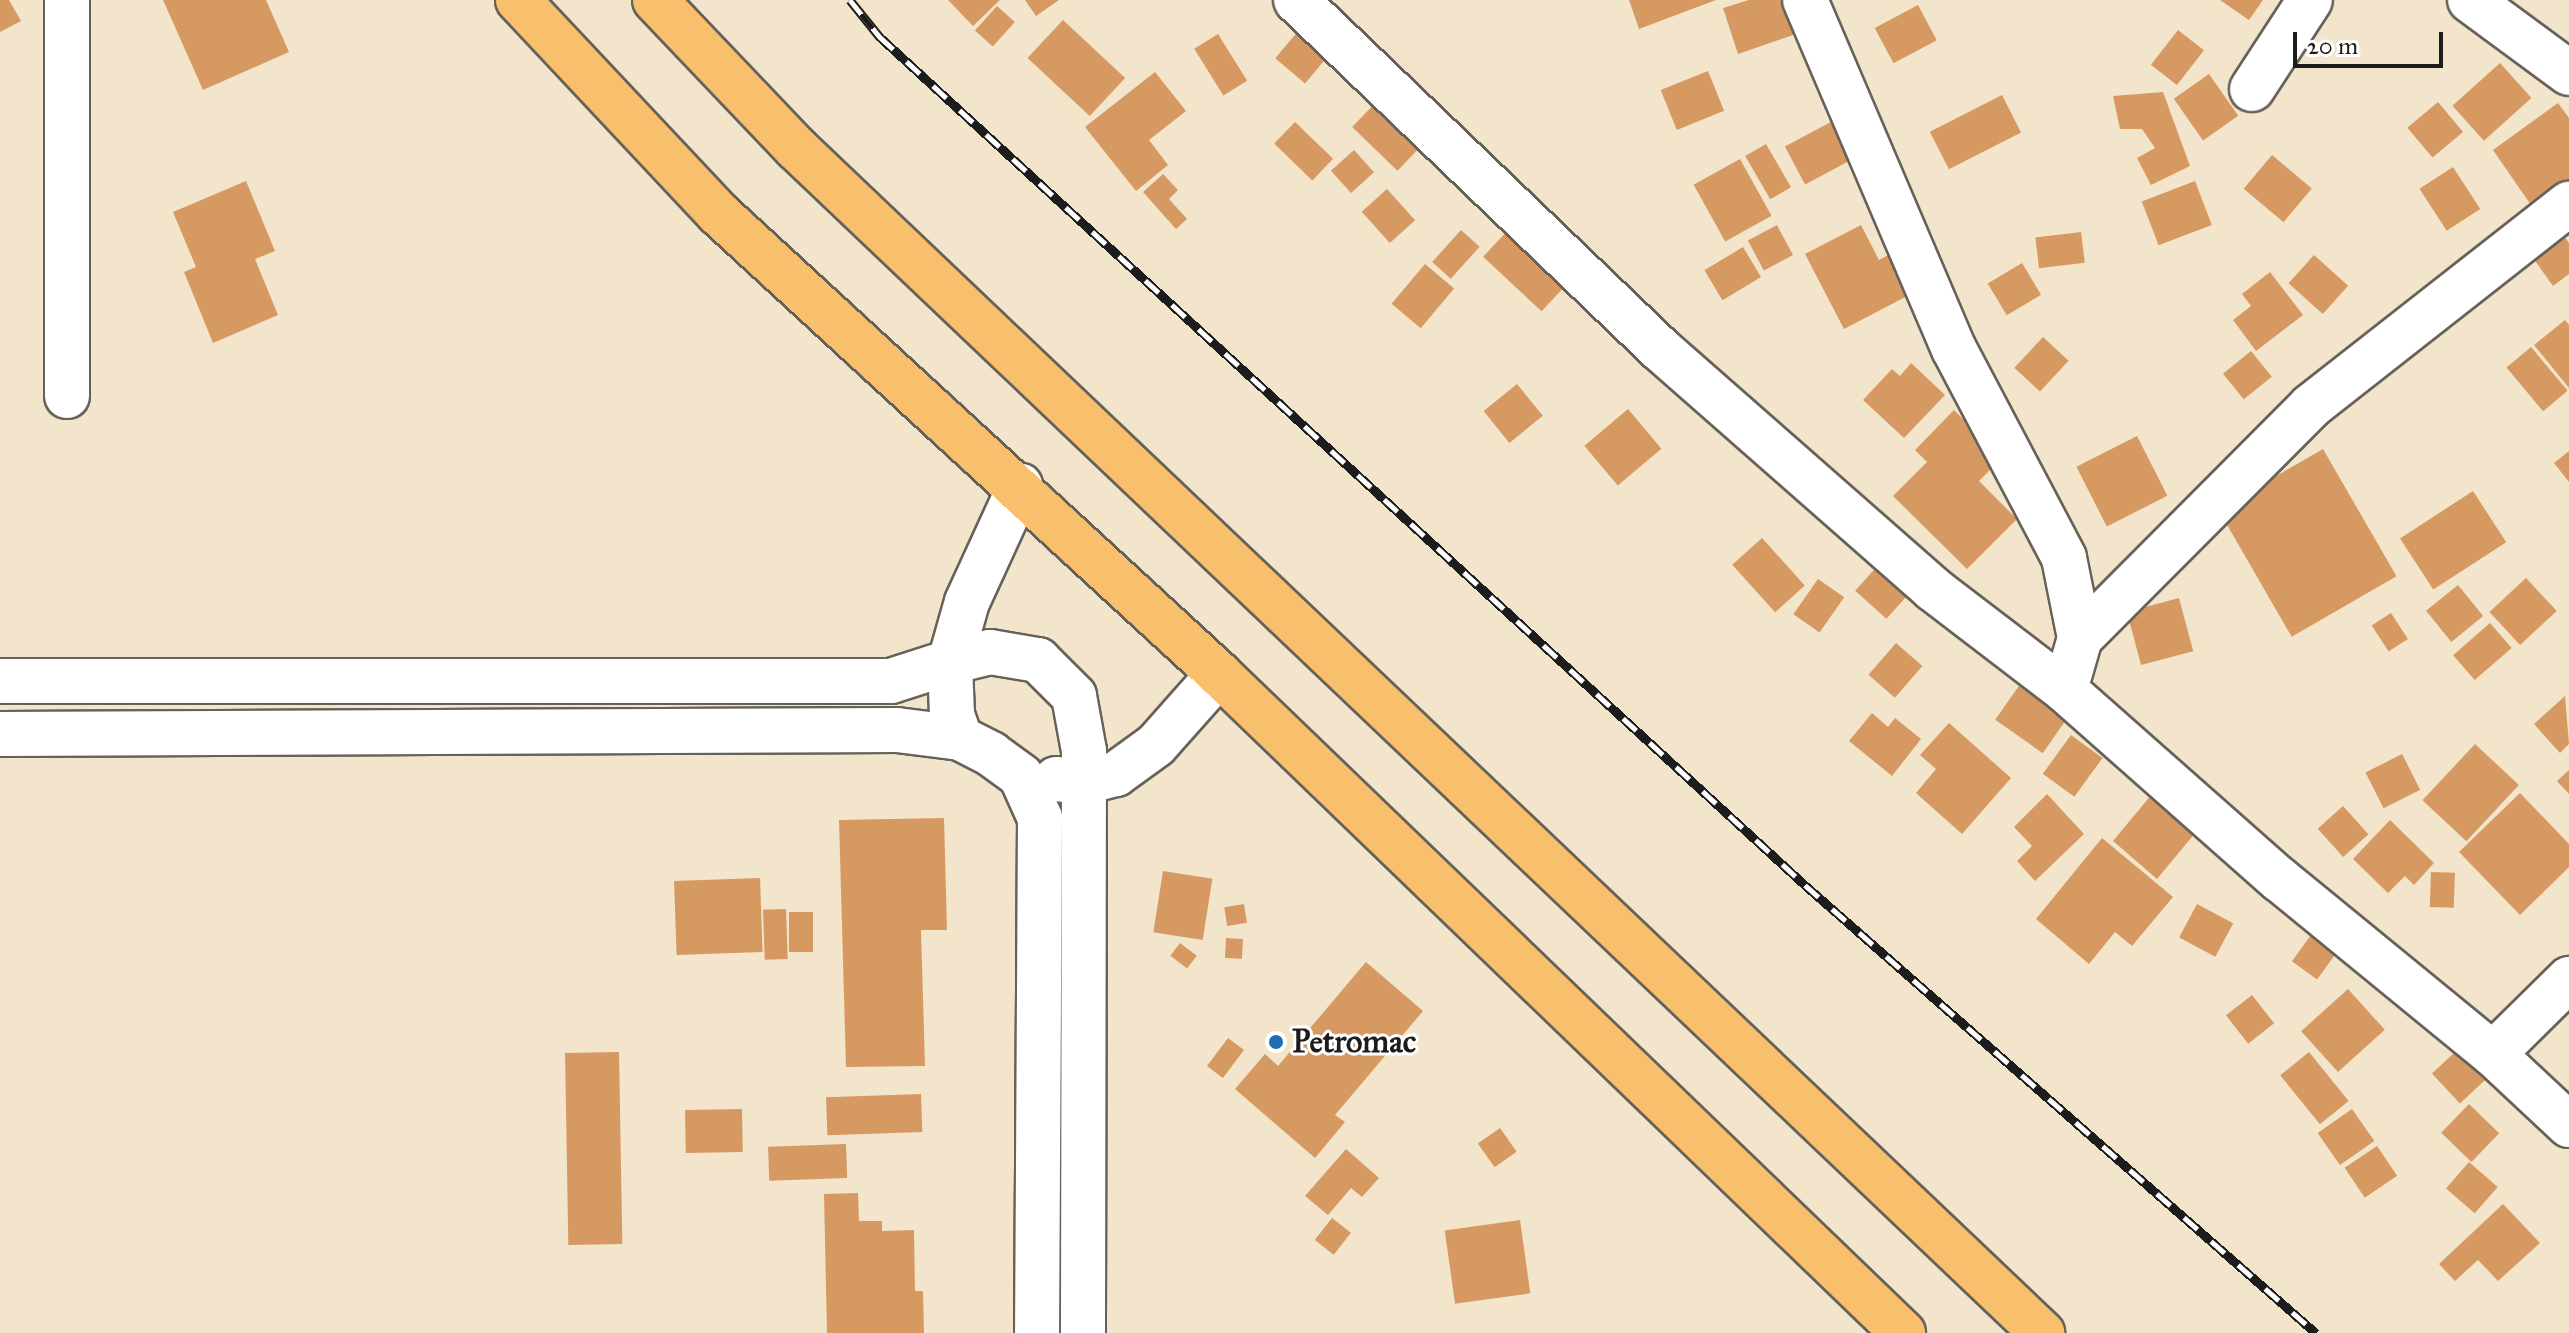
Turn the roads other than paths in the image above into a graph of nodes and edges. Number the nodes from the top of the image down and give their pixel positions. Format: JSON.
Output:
{"nodes":[{"id":1,"x":67,"y":0,"type":"edge"},
{"id":2,"x":518,"y":0,"type":"edge"},
{"id":3,"x":655,"y":0,"type":"edge"},
{"id":4,"x":1296,"y":0,"type":"edge"},
{"id":5,"x":1805,"y":0,"type":"edge"},
{"id":6,"x":2310,"y":0,"type":"edge"},
{"id":7,"x":2470,"y":0,"type":"edge"},
{"id":8,"x":2569,"y":73,"type":"edge"},
{"id":9,"x":2252,"y":89,"type":"dead end"},
{"id":10,"x":2569,"y":204,"type":"edge"},
{"id":11,"x":67,"y":396,"type":"dead end"},
{"id":12,"x":1020,"y":486,"type":"junction"},
{"id":13,"x":2080,"y":638,"type":"junction"},
{"id":14,"x":950,"y":662,"type":"junction"},
{"id":15,"x":1219,"y":674,"type":"junction"},
{"id":16,"x":0,"y":681,"type":"edge"},
{"id":17,"x":2065,"y":690,"type":"junction"},
{"id":18,"x":0,"y":734,"type":"edge"},
{"id":19,"x":960,"y":738,"type":"junction"},
{"id":20,"x":1021,"y":776,"type":"junction"},
{"id":21,"x":1084,"y":782,"type":"junction"},
{"id":22,"x":2569,"y":979,"type":"edge"},
{"id":23,"x":2493,"y":1054,"type":"junction"},
{"id":24,"x":2569,"y":1125,"type":"edge"},
{"id":25,"x":1037,"y":1333,"type":"edge"},
{"id":26,"x":1083,"y":1333,"type":"edge"},
{"id":27,"x":1903,"y":1333,"type":"edge"},
{"id":28,"x":2042,"y":1333,"type":"edge"}],
"edges":[{"from":1,"to":11,"type":"street"},
{"from":2,"to":12,"type":"highway"},
{"from":3,"to":28,"type":"highway"},
{"from":4,"to":17,"type":"street"},
{"from":5,"to":13,"type":"street"},
{"from":6,"to":9,"type":"street"},
{"from":7,"to":8,"type":"street"},
{"from":10,"to":13,"type":"street"},
{"from":12,"to":14,"type":"street"},
{"from":12,"to":15,"type":"highway"},
{"from":13,"to":17,"type":"street"},
{"from":14,"to":16,"type":"street"},
{"from":14,"to":19,"type":"street"},
{"from":14,"to":21,"type":"street"},
{"from":15,"to":21,"type":"street"},
{"from":15,"to":27,"type":"highway"},
{"from":17,"to":23,"type":"street"},
{"from":18,"to":19,"type":"street"},
{"from":19,"to":20,"type":"street"},
{"from":20,"to":21,"type":"street"},
{"from":20,"to":25,"type":"street"},
{"from":21,"to":26,"type":"street"},
{"from":22,"to":23,"type":"street"},
{"from":23,"to":24,"type":"street"}]}
